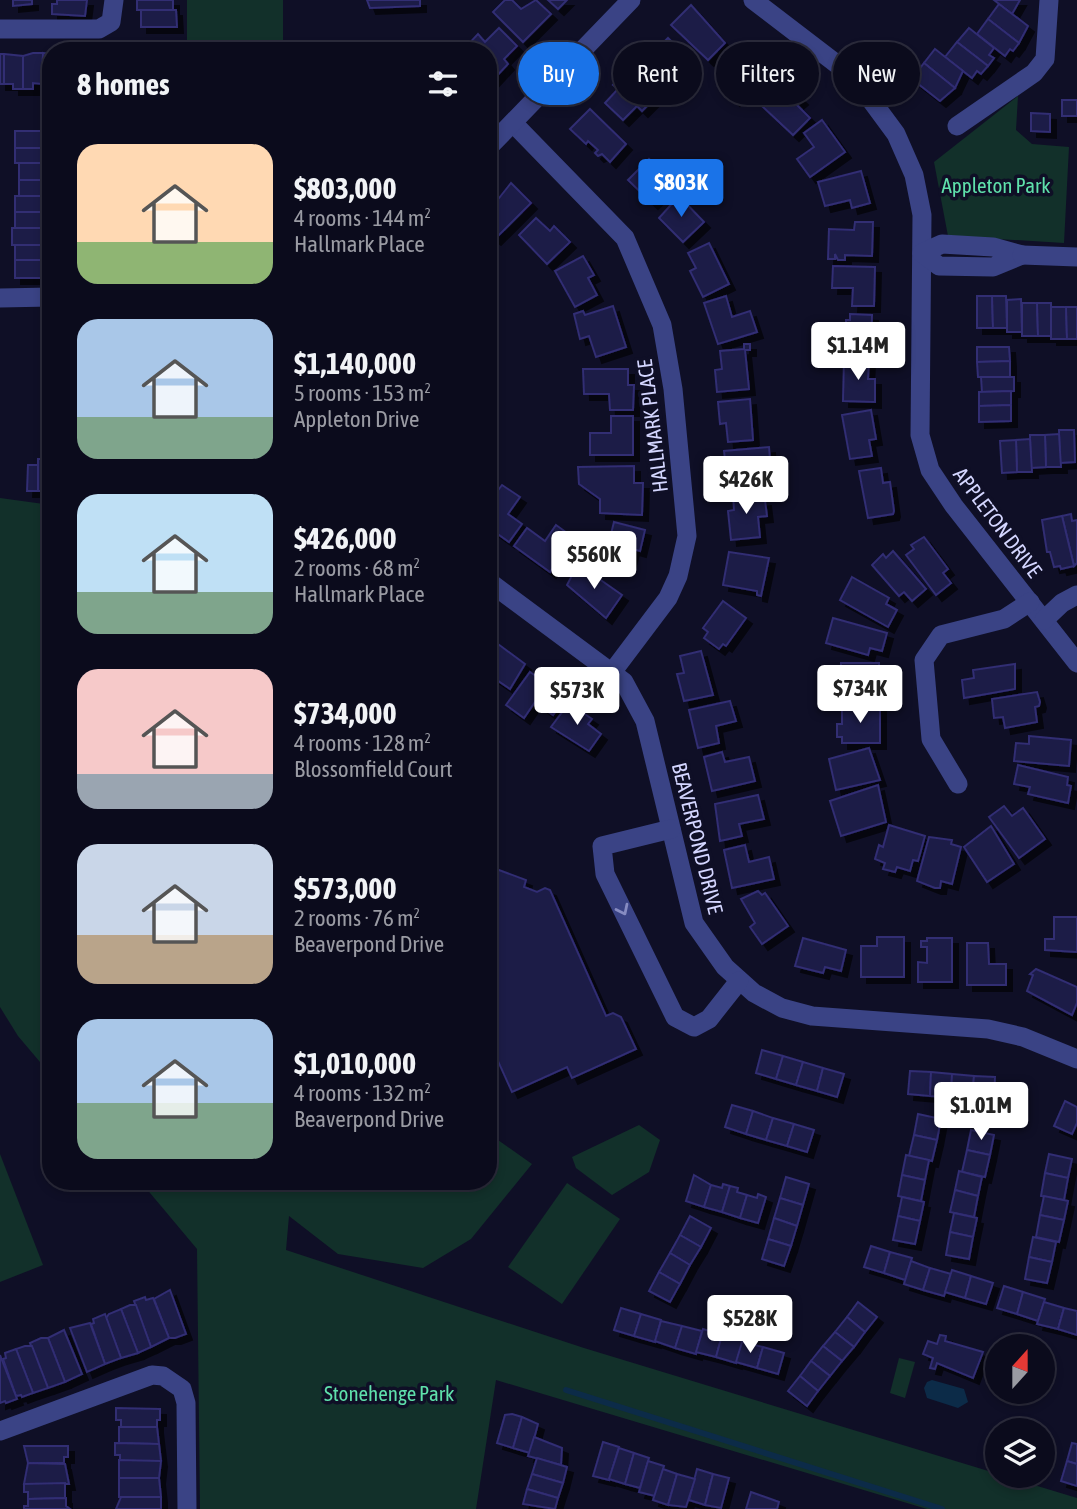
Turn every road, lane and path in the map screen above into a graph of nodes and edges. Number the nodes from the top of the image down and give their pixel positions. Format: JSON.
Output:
{"nodes":[{"id":1,"x":114,"y":0,"type":"edge"},
{"id":2,"x":631,"y":0,"type":"edge"},
{"id":3,"x":753,"y":0,"type":"edge"},
{"id":4,"x":1049,"y":0,"type":"edge"},
{"id":5,"x":0,"y":29,"type":"edge"},
{"id":6,"x":513,"y":123,"type":"junction"},
{"id":7,"x":957,"y":126,"type":"dead end"},
{"id":8,"x":497,"y":139,"type":"edge"},
{"id":9,"x":922,"y":253,"type":"junction"},
{"id":10,"x":1077,"y":257,"type":"edge"},
{"id":11,"x":42,"y":297,"type":"edge"},
{"id":12,"x":0,"y":298,"type":"edge"},
{"id":13,"x":497,"y":587,"type":"edge"},
{"id":14,"x":1077,"y":594,"type":"edge"},
{"id":15,"x":1030,"y":602,"type":"junction"},
{"id":16,"x":1044,"y":620,"type":"junction"},
{"id":17,"x":1077,"y":663,"type":"edge"},
{"id":18,"x":613,"y":671,"type":"junction"},
{"id":19,"x":958,"y":784,"type":"dead end"},
{"id":20,"x":671,"y":829,"type":"junction"},
{"id":21,"x":740,"y":981,"type":"junction"},
{"id":22,"x":1077,"y":1059,"type":"edge"},
{"id":23,"x":0,"y":1431,"type":"edge"},
{"id":24,"x":187,"y":1509,"type":"edge"}],
"edges":[{"from":1,"to":5,"type":"street"},
{"from":2,"to":6,"type":"street"},
{"from":3,"to":9,"type":"street","name":"APPLETON DRIVE"},
{"from":4,"to":7,"type":"street"},
{"from":6,"to":8,"type":"street"},
{"from":6,"to":18,"type":"street","name":"HALLMARK PLACE"},
{"from":9,"to":10,"type":"street"},
{"from":9,"to":15,"type":"street","name":"APPLETON DRIVE"},
{"from":11,"to":12,"type":"street"},
{"from":13,"to":18,"type":"street","name":"BEAVERPOND DRIVE"},
{"from":14,"to":16,"type":"street"},
{"from":15,"to":16,"type":"street","name":"APPLETON DRIVE"},
{"from":15,"to":19,"type":"street"},
{"from":16,"to":17,"type":"street","name":"APPLETON DRIVE"},
{"from":18,"to":20,"type":"street","name":"BEAVERPOND DRIVE"},
{"from":20,"to":21,"type":"street","name":"BEAVERPOND DRIVE"},
{"from":20,"to":21,"type":"street","one_way":true},
{"from":21,"to":22,"type":"street","name":"BEAVERPOND DRIVE"},
{"from":23,"to":24,"type":"street"}]}
